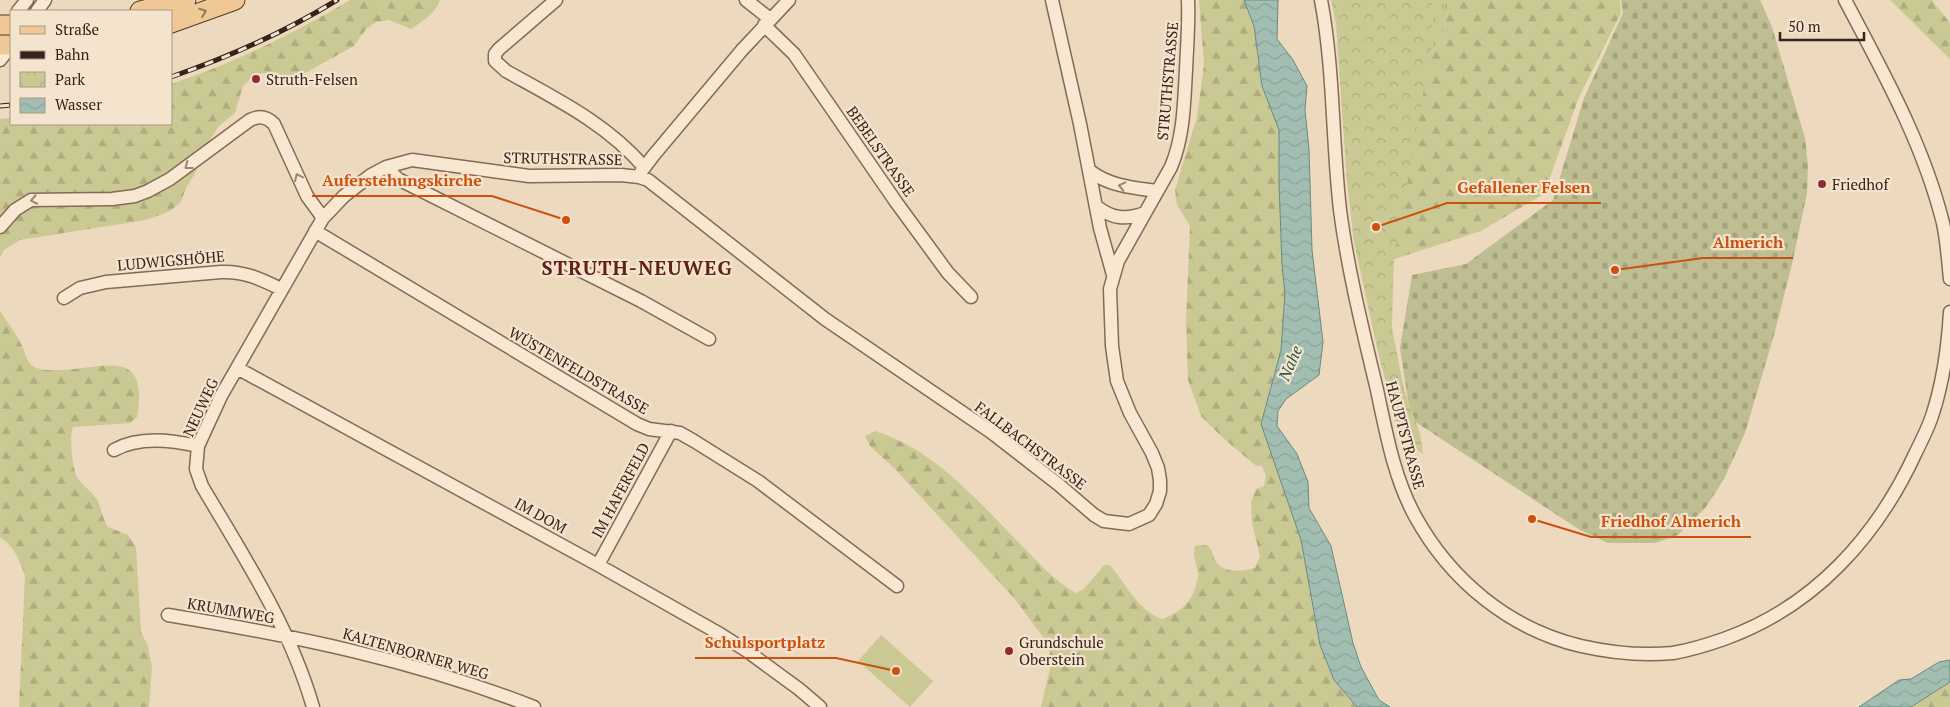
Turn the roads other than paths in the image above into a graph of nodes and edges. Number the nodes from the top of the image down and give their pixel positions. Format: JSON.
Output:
{"nodes":[{"id":1,"x":27,"y":0,"type":"edge"},
{"id":2,"x":186,"y":0,"type":"edge"},
{"id":3,"x":235,"y":0,"type":"edge"},
{"id":4,"x":556,"y":0,"type":"edge"},
{"id":5,"x":746,"y":0,"type":"edge"},
{"id":6,"x":789,"y":0,"type":"edge"},
{"id":7,"x":1052,"y":0,"type":"edge"},
{"id":8,"x":1188,"y":0,"type":"edge"},
{"id":9,"x":1321,"y":0,"type":"edge"},
{"id":10,"x":1845,"y":0,"type":"edge"},
{"id":11,"x":19,"y":10,"type":"edge"},
{"id":12,"x":144,"y":10,"type":"edge"},
{"id":13,"x":767,"y":22,"type":"junction"},
{"id":14,"x":172,"y":23,"type":"edge"},
{"id":15,"x":10,"y":47,"type":"edge"},
{"id":16,"x":0,"y":60,"type":"edge"},
{"id":17,"x":386,"y":167,"type":"junction"},
{"id":18,"x":1090,"y":171,"type":"junction"},
{"id":19,"x":641,"y":172,"type":"junction"},
{"id":20,"x":353,"y":188,"type":"joint"},
{"id":21,"x":1157,"y":191,"type":"junction"},
{"id":22,"x":1096,"y":206,"type":"junction"},
{"id":23,"x":1145,"y":213,"type":"junction"},
{"id":24,"x":323,"y":218,"type":"junction"},
{"id":25,"x":0,"y":227,"type":"edge"},
{"id":26,"x":315,"y":231,"type":"junction"},
{"id":27,"x":1113,"y":275,"type":"junction"},
{"id":28,"x":1950,"y":279,"type":"edge"},
{"id":29,"x":281,"y":289,"type":"junction"},
{"id":30,"x":970,"y":296,"type":"dead end"},
{"id":31,"x":64,"y":298,"type":"dead end"},
{"id":32,"x":1950,"y":312,"type":"edge"},
{"id":33,"x":709,"y":339,"type":"dead end"},
{"id":34,"x":237,"y":368,"type":"junction"},
{"id":35,"x":671,"y":431,"type":"junction"},
{"id":36,"x":198,"y":446,"type":"junction"},
{"id":37,"x":114,"y":450,"type":"dead end"},
{"id":38,"x":598,"y":565,"type":"junction"},
{"id":39,"x":897,"y":586,"type":"dead end"},
{"id":40,"x":168,"y":615,"type":"dead end"},
{"id":41,"x":288,"y":637,"type":"junction"},
{"id":42,"x":313,"y":707,"type":"edge"},
{"id":43,"x":534,"y":707,"type":"edge"},
{"id":44,"x":820,"y":707,"type":"edge"}],
"edges":[{"from":1,"to":11,"type":"street"},
{"from":2,"to":12,"type":"main road"},
{"from":14,"to":3,"type":"main road","one_way":true},
{"from":4,"to":19,"type":"street"},
{"from":5,"to":13,"type":"street","name":"BEBELSTRASSE"},
{"from":6,"to":13,"type":"street","name":"STRUTHSTRASSE"},
{"from":7,"to":18,"type":"street"},
{"from":8,"to":21,"type":"street","name":"STRUTHSTRASSE"},
{"from":9,"to":32,"type":"street","name":"HAUPTSTRASSE"},
{"from":10,"to":28,"type":"street"},
{"from":13,"to":19,"type":"street","name":"STRUTHSTRASSE"},
{"from":13,"to":30,"type":"street","name":"BEBELSTRASSE"},
{"from":15,"to":16,"type":"street"},
{"from":17,"to":19,"type":"street","name":"STRUTHSTRASSE"},
{"from":17,"to":20,"type":"street","name":"STRUTHSTRASSE"},
{"from":17,"to":33,"type":"street"},
{"from":21,"to":18,"type":"street","one_way":true},
{"from":18,"to":22,"type":"street"},
{"from":19,"to":27,"type":"street","name":"FALLBACHSTRASSE"},
{"from":20,"to":24,"type":"street","name":"NEUWEG"},
{"from":21,"to":23,"type":"street","name":"STRUTHSTRASSE"},
{"from":22,"to":23,"type":"street"},
{"from":22,"to":27,"type":"street"},
{"from":23,"to":27,"type":"street","name":"FALLBACHSTRASSE"},
{"from":24,"to":25,"type":"street","one_way":true},
{"from":24,"to":26,"type":"street","name":"NEUWEG"},
{"from":26,"to":29,"type":"street","name":"NEUWEG"},
{"from":26,"to":35,"type":"street","name":"WÜSTENFELDSTRASSE"},
{"from":29,"to":31,"type":"street","name":"LUDWIGSHÖHE"},
{"from":29,"to":34,"type":"street","name":"NEUWEG"},
{"from":34,"to":36,"type":"street","name":"NEUWEG"},
{"from":34,"to":38,"type":"street","name":"IM DOM"},
{"from":35,"to":38,"type":"street","name":"IM HAFERFELD"},
{"from":35,"to":39,"type":"street","name":"WÜSTENFELDSTRASSE"},
{"from":36,"to":37,"type":"street"},
{"from":36,"to":41,"type":"street","name":"NEUWEG"},
{"from":38,"to":44,"type":"street","name":"IM DOM"},
{"from":40,"to":41,"type":"street","name":"KRUMMWEG"},
{"from":41,"to":42,"type":"street","name":"NEUWEG"},
{"from":41,"to":43,"type":"street","name":"KALTENBORNER WEG"}]}
